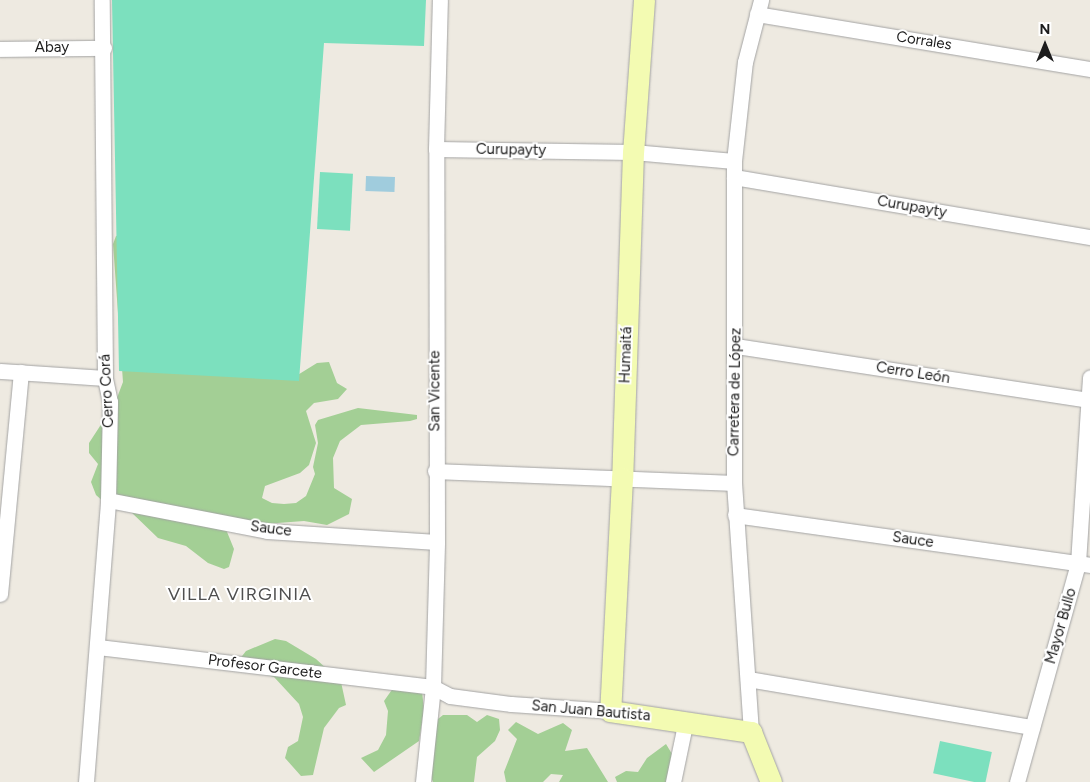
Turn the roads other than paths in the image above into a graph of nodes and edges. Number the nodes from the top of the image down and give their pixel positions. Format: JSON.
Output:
{"nodes":[{"id":1,"x":102,"y":0,"type":"edge"},
{"id":2,"x":440,"y":0,"type":"edge"},
{"id":3,"x":644,"y":0,"type":"edge"},
{"id":4,"x":759,"y":7,"type":"edge"},
{"id":5,"x":0,"y":48,"type":"edge"},
{"id":6,"x":104,"y":48,"type":"junction"},
{"id":7,"x":1090,"y":69,"type":"edge"},
{"id":8,"x":436,"y":149,"type":"junction"},
{"id":9,"x":633,"y":152,"type":"junction"},
{"id":10,"x":734,"y":161,"type":"junction"},
{"id":11,"x":734,"y":177,"type":"junction"},
{"id":12,"x":1090,"y":237,"type":"edge"},
{"id":13,"x":736,"y":346,"type":"junction"},
{"id":14,"x":0,"y":371,"type":"edge"},
{"id":15,"x":21,"y":372,"type":"junction"},
{"id":16,"x":1090,"y":376,"type":"edge"},
{"id":17,"x":105,"y":378,"type":"junction"},
{"id":18,"x":1089,"y":400,"type":"edge"},
{"id":19,"x":435,"y":470,"type":"junction"},
{"id":20,"x":622,"y":478,"type":"junction"},
{"id":21,"x":734,"y":483,"type":"junction"},
{"id":22,"x":108,"y":500,"type":"junction"},
{"id":23,"x":735,"y":515,"type":"junction"},
{"id":24,"x":2,"y":533,"type":"edge"},
{"id":25,"x":437,"y":542,"type":"junction"},
{"id":26,"x":1084,"y":564,"type":"edge"},
{"id":27,"x":0,"y":594,"type":"edge"},
{"id":28,"x":98,"y":646,"type":"junction"},
{"id":29,"x":748,"y":679,"type":"junction"},
{"id":30,"x":433,"y":687,"type":"junction"},
{"id":31,"x":610,"y":711,"type":"junction"},
{"id":32,"x":686,"y":720,"type":"junction"},
{"id":33,"x":1032,"y":727,"type":"junction"},
{"id":34,"x":751,"y":732,"type":"junction"},
{"id":35,"x":86,"y":782,"type":"edge"},
{"id":36,"x":423,"y":782,"type":"edge"},
{"id":37,"x":673,"y":782,"type":"edge"},
{"id":38,"x":772,"y":782,"type":"edge"},
{"id":39,"x":1017,"y":782,"type":"edge"}],
"edges":[{"from":1,"to":6,"type":"street","name":"Cerro Corá"},
{"from":2,"to":8,"type":"street","name":"San Vicente"},
{"from":3,"to":9,"type":"street","name":"Humaitá"},
{"from":4,"to":7,"type":"street","name":"Corrales"},
{"from":4,"to":10,"type":"street","name":"Carretera de López"},
{"from":5,"to":6,"type":"street","name":"Abay"},
{"from":6,"to":17,"type":"street","name":"Cerro Corá"},
{"from":8,"to":9,"type":"street","name":"Curupayty"},
{"from":8,"to":19,"type":"street","name":"San Vicente"},
{"from":9,"to":10,"type":"street","name":"Curupayty"},
{"from":9,"to":20,"type":"street","name":"Humaitá"},
{"from":10,"to":11,"type":"street","name":"Carretera de López"},
{"from":11,"to":12,"type":"street","name":"Curupayty"},
{"from":11,"to":13,"type":"street","name":"Carretera de López"},
{"from":13,"to":18,"type":"street","name":"Cerro León"},
{"from":13,"to":21,"type":"street","name":"Carretera de López"},
{"from":14,"to":15,"type":"street"},
{"from":15,"to":17,"type":"street"},
{"from":15,"to":24,"type":"street"},
{"from":16,"to":18,"type":"street","name":"Mayor Bullo"},
{"from":17,"to":22,"type":"street","name":"Cerro Corá"},
{"from":18,"to":26,"type":"street","name":"Mayor Bullo"},
{"from":19,"to":20,"type":"street"},
{"from":19,"to":25,"type":"street","name":"San Vicente"},
{"from":20,"to":21,"type":"street"},
{"from":20,"to":31,"type":"street","name":"Humaitá"},
{"from":21,"to":23,"type":"street","name":"Carretera de López"},
{"from":22,"to":25,"type":"street","name":"Sauce"},
{"from":22,"to":28,"type":"street","name":"Cerro Corá"},
{"from":23,"to":26,"type":"street","name":"Sauce"},
{"from":23,"to":29,"type":"street","name":"Carretera de López"},
{"from":24,"to":27,"type":"street"},
{"from":25,"to":30,"type":"street","name":"San Vicente"},
{"from":26,"to":33,"type":"street","name":"Mayor Bullo"},
{"from":28,"to":30,"type":"street","name":"Profesor Garcete"},
{"from":28,"to":35,"type":"street","name":"Cerro Corá"},
{"from":29,"to":33,"type":"street"},
{"from":29,"to":34,"type":"street","name":"Carretera de López"},
{"from":30,"to":31,"type":"street","name":"San Juan Bautista"},
{"from":30,"to":36,"type":"street","name":"San Vicente"},
{"from":31,"to":32,"type":"street","name":"San Juan Bautista"},
{"from":32,"to":34,"type":"street","name":"San Juan Bautista"},
{"from":32,"to":37,"type":"street"},
{"from":33,"to":39,"type":"street","name":"Mayor Bullo"},
{"from":34,"to":38,"type":"street","name":"Carretera de López"}]}
